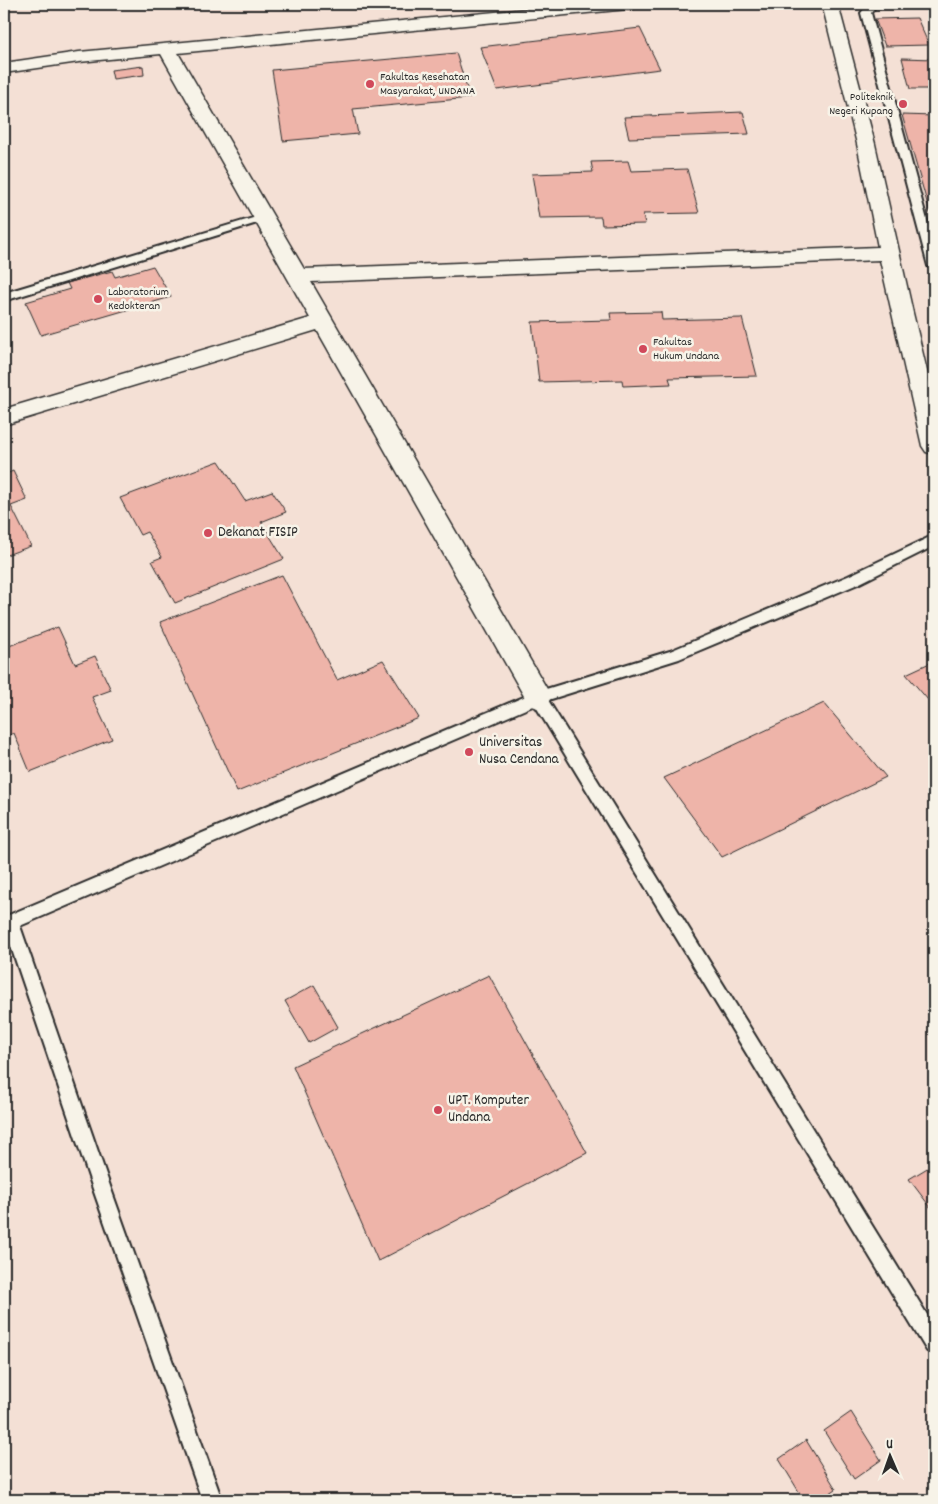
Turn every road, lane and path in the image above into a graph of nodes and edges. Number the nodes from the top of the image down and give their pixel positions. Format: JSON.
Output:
{"nodes":[{"id":1,"x":628,"y":4,"type":"edge"},
{"id":2,"x":830,"y":4,"type":"edge"},
{"id":3,"x":872,"y":4,"type":"edge"},
{"id":4,"x":934,"y":5,"type":"edge"},
{"id":5,"x":167,"y":49,"type":"junction"},
{"id":6,"x":4,"y":68,"type":"edge"},
{"id":7,"x":263,"y":218,"type":"junction"},
{"id":8,"x":889,"y":253,"type":"junction"},
{"id":9,"x":934,"y":266,"type":"edge"},
{"id":10,"x":298,"y":276,"type":"junction"},
{"id":11,"x":4,"y":296,"type":"edge"},
{"id":12,"x":323,"y":321,"type":"junction"},
{"id":13,"x":4,"y":417,"type":"edge"},
{"id":14,"x":934,"y":446,"type":"edge"},
{"id":15,"x":934,"y":540,"type":"edge"},
{"id":16,"x":538,"y":697,"type":"junction"},
{"id":17,"x":8,"y":923,"type":"edge"},
{"id":18,"x":934,"y":1344,"type":"edge"},
{"id":19,"x":212,"y":1500,"type":"edge"}],
"edges":[{"from":1,"to":5,"type":"street"},
{"from":2,"to":8,"type":"street"},
{"from":3,"to":4,"type":"lane"},
{"from":3,"to":9,"type":"lane"},
{"from":5,"to":6,"type":"street"},
{"from":5,"to":7,"type":"street"},
{"from":7,"to":10,"type":"street"},
{"from":7,"to":11,"type":"lane"},
{"from":8,"to":10,"type":"street"},
{"from":8,"to":14,"type":"street"},
{"from":10,"to":12,"type":"street"},
{"from":12,"to":13,"type":"street"},
{"from":12,"to":16,"type":"street"},
{"from":15,"to":16,"type":"lane"},
{"from":16,"to":17,"type":"lane"},
{"from":16,"to":18,"type":"lane"},
{"from":17,"to":19,"type":"lane"}]}
